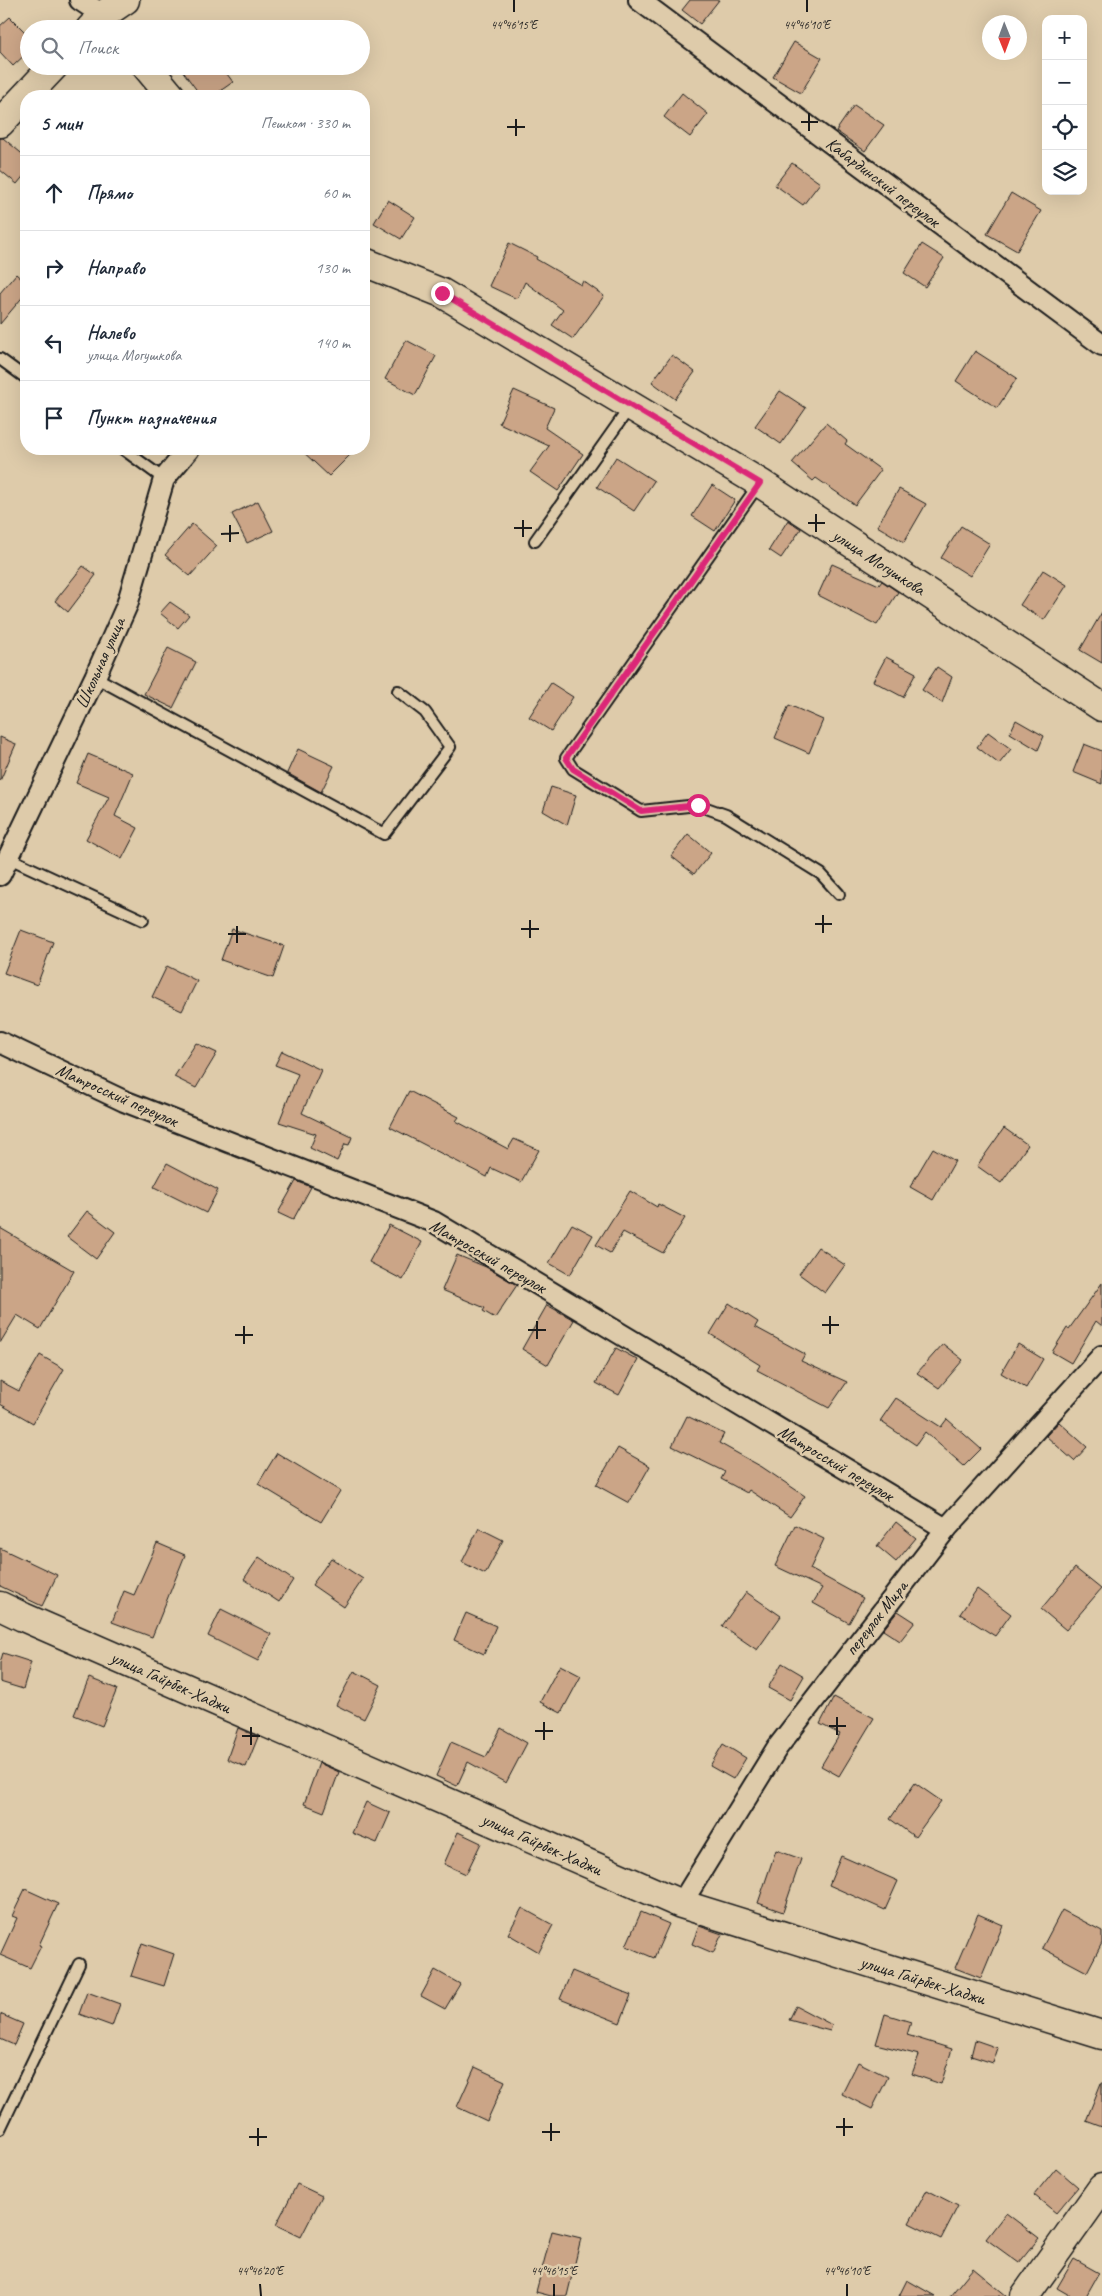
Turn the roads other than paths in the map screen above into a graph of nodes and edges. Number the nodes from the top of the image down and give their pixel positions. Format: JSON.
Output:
{"nodes":[{"id":1,"x":80,"y":0,"type":"edge"},
{"id":2,"x":639,"y":0,"type":"edge"},
{"id":3,"x":108,"y":18,"type":"edge"},
{"id":4,"x":45,"y":75,"type":"edge"},
{"id":5,"x":154,"y":75,"type":"edge"},
{"id":6,"x":31,"y":90,"type":"edge"},
{"id":7,"x":166,"y":90,"type":"edge"},
{"id":8,"x":20,"y":102,"type":"edge"},
{"id":9,"x":0,"y":123,"type":"edge"},
{"id":10,"x":370,"y":264,"type":"edge"},
{"id":11,"x":1102,"y":345,"type":"edge"},
{"id":12,"x":0,"y":359,"type":"edge"},
{"id":13,"x":20,"y":374,"type":"edge"},
{"id":14,"x":631,"y":406,"type":"junction"},
{"id":15,"x":131,"y":455,"type":"edge"},
{"id":16,"x":184,"y":455,"type":"edge"},
{"id":17,"x":164,"y":479,"type":"junction"},
{"id":18,"x":760,"y":483,"type":"junction"},
{"id":19,"x":535,"y":541,"type":"dead end"},
{"id":20,"x":95,"y":677,"type":"junction"},
{"id":21,"x":398,"y":691,"type":"dead end"},
{"id":22,"x":1102,"y":708,"type":"edge"},
{"id":23,"x":4,"y":866,"type":"edge"},
{"id":24,"x":839,"y":894,"type":"dead end"},
{"id":25,"x":143,"y":920,"type":"dead end"},
{"id":26,"x":0,"y":1042,"type":"edge"},
{"id":27,"x":1102,"y":1356,"type":"edge"},
{"id":28,"x":946,"y":1529,"type":"junction"},
{"id":29,"x":0,"y":1606,"type":"edge"},
{"id":30,"x":681,"y":1904,"type":"junction"},
{"id":31,"x":79,"y":1964,"type":"dead end"},
{"id":32,"x":1102,"y":2035,"type":"edge"},
{"id":33,"x":0,"y":2129,"type":"edge"},
{"id":34,"x":1102,"y":2188,"type":"edge"},
{"id":35,"x":1025,"y":2296,"type":"edge"}],
"edges":[{"from":1,"to":3,"type":"street"},
{"from":2,"to":11,"type":"street","name":"Кабардинский переулок"},
{"from":4,"to":6,"type":"street"},
{"from":5,"to":7,"type":"street"},
{"from":8,"to":9,"type":"street"},
{"from":10,"to":14,"type":"street","name":"улица Могушкова"},
{"from":12,"to":13,"type":"lane"},
{"from":14,"to":18,"type":"street","name":"улица Могушкова"},
{"from":14,"to":19,"type":"lane"},
{"from":15,"to":17,"type":"lane"},
{"from":16,"to":17,"type":"street","name":"Школьная улица"},
{"from":17,"to":20,"type":"street","name":"Школьная улица"},
{"from":18,"to":22,"type":"street","name":"улица Могушкова"},
{"from":18,"to":24,"type":"lane"},
{"from":20,"to":21,"type":"lane"},
{"from":20,"to":23,"type":"street","name":"Школьная улица"},
{"from":23,"to":25,"type":"lane"},
{"from":26,"to":28,"type":"street","name":"Матросский переулок"},
{"from":27,"to":28,"type":"street","name":"переулок Мира"},
{"from":28,"to":30,"type":"street","name":"переулок Мира"},
{"from":29,"to":30,"type":"street","name":"улица Гайрбек-Хаджи"},
{"from":30,"to":32,"type":"street","name":"улица Гайрбек-Хаджи"},
{"from":31,"to":33,"type":"lane"},
{"from":34,"to":35,"type":"street"}]}
